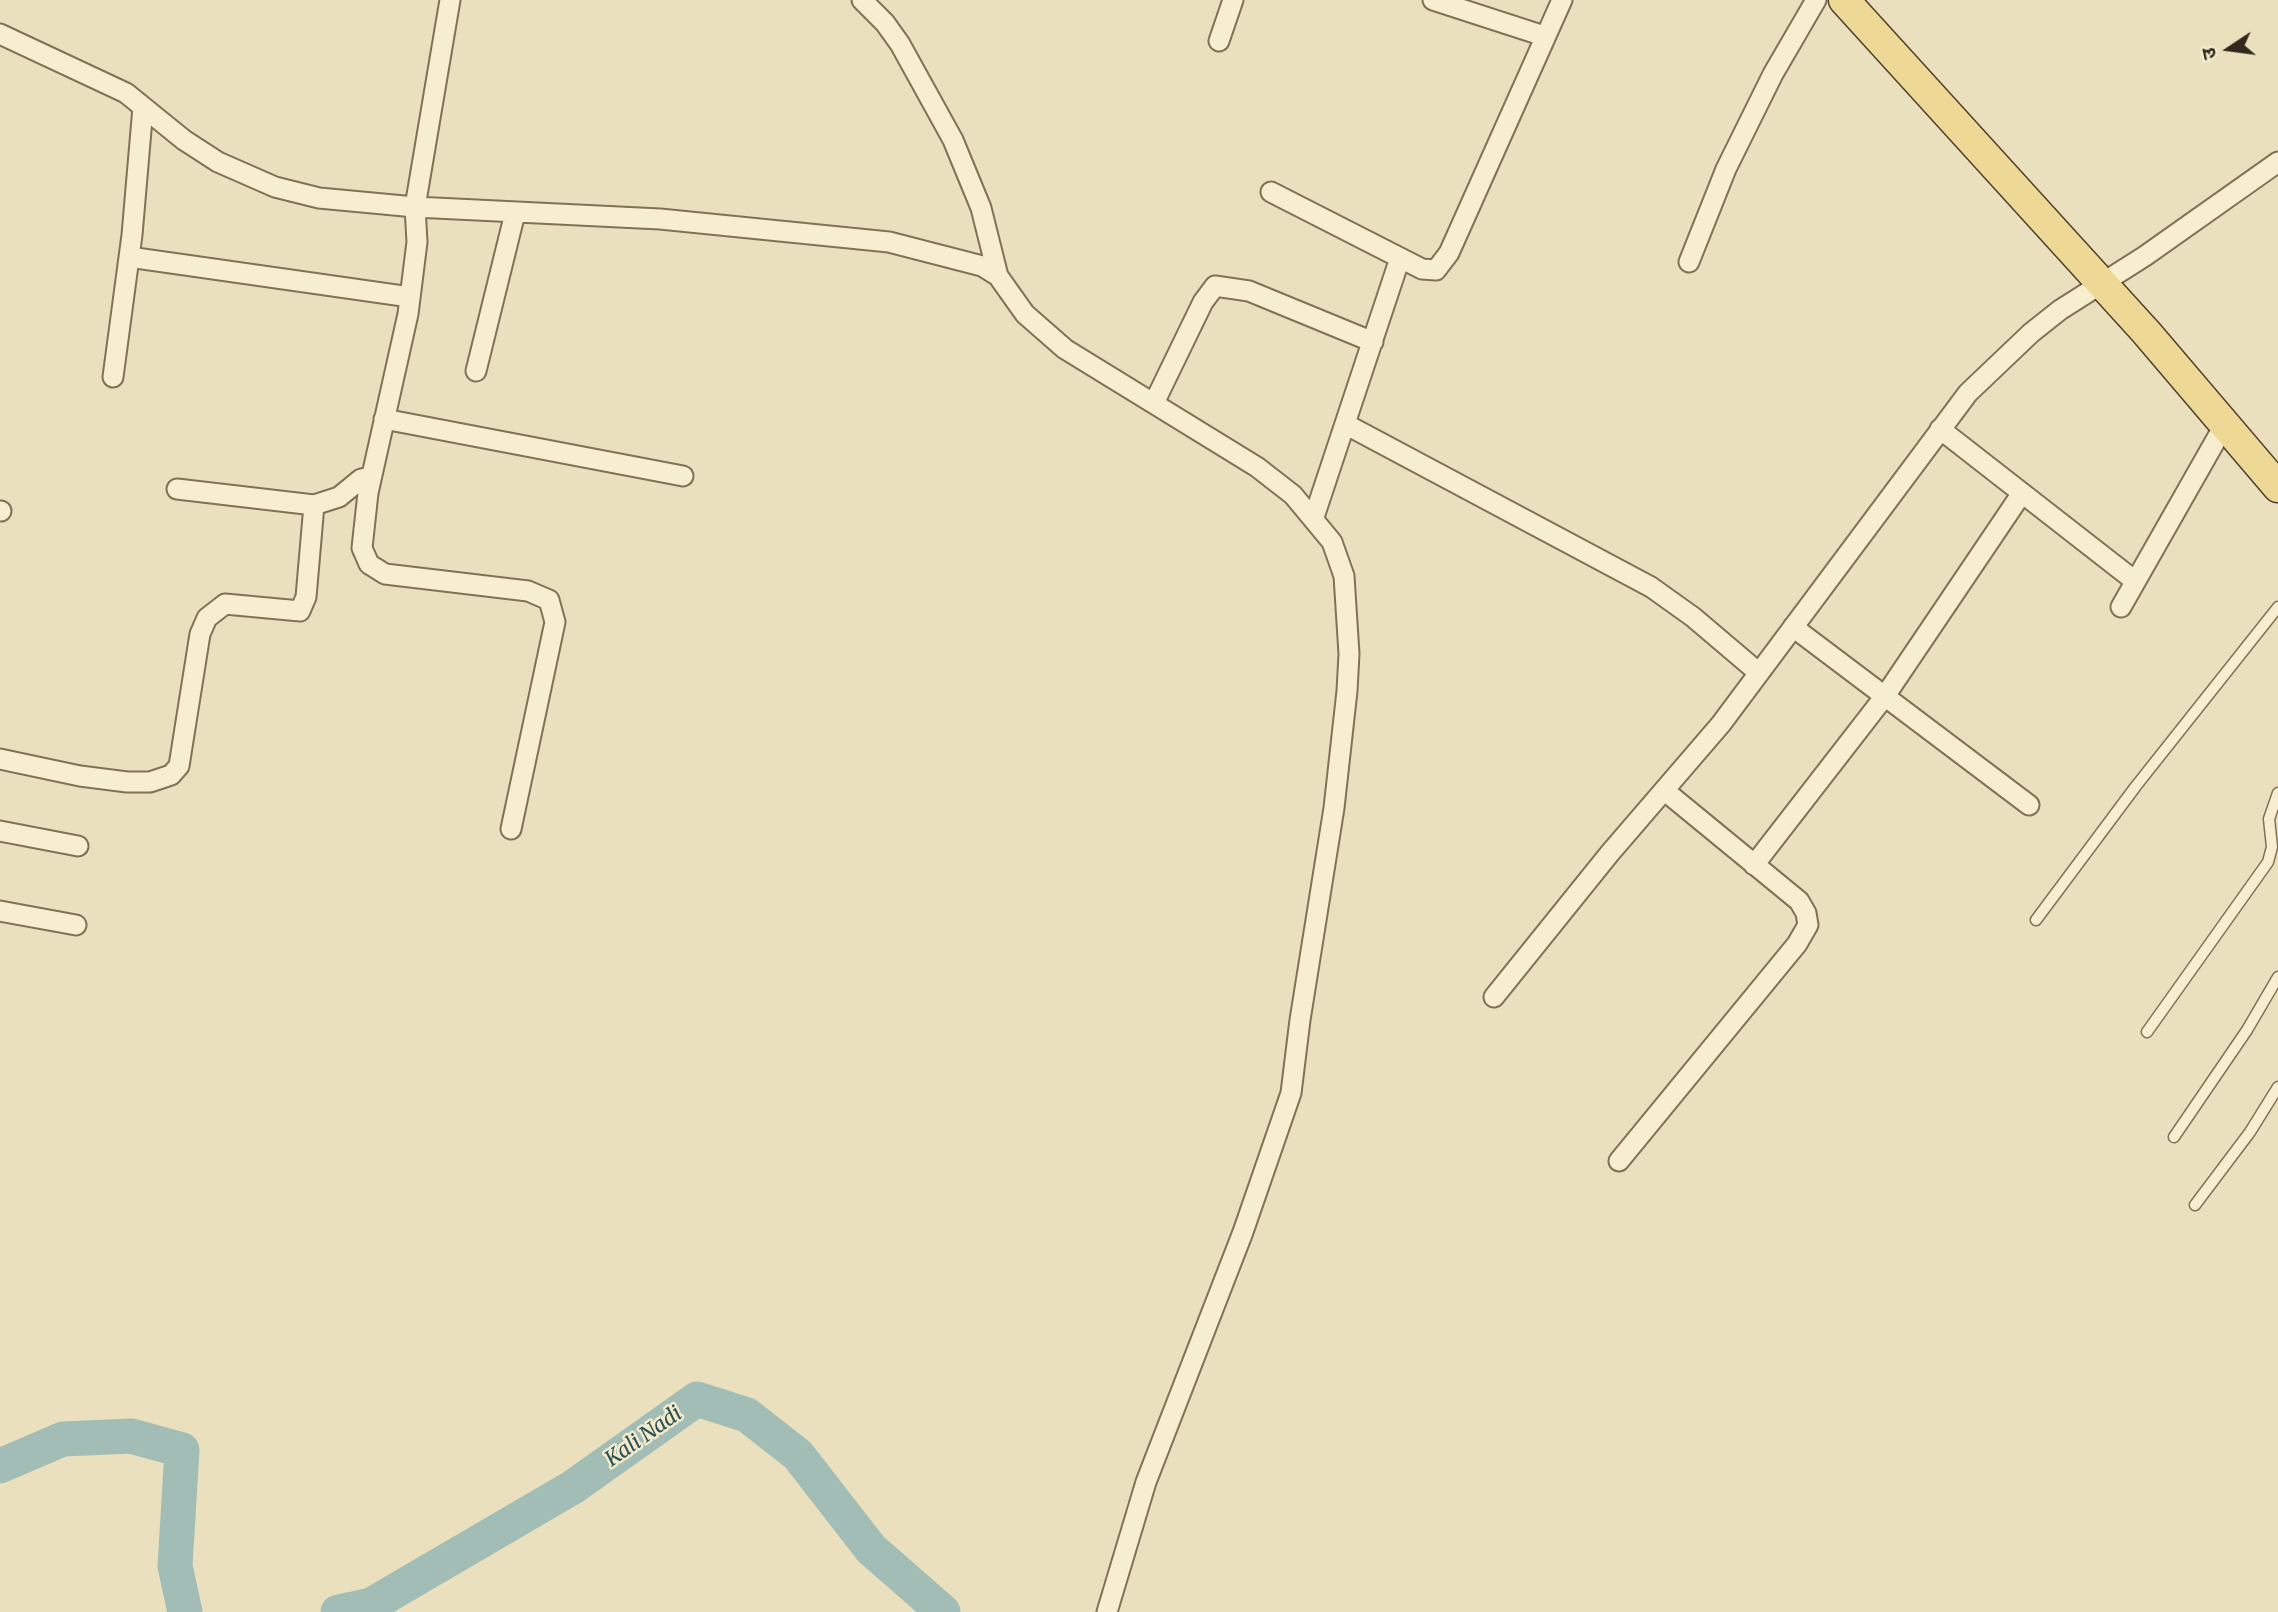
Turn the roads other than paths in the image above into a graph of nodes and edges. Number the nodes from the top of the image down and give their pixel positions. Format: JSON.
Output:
{"nodes":[{"id":1,"x":450,"y":0,"type":"edge"},
{"id":2,"x":862,"y":0,"type":"edge"},
{"id":3,"x":1233,"y":0,"type":"edge"},
{"id":4,"x":1433,"y":0,"type":"edge"},
{"id":5,"x":1562,"y":0,"type":"edge"},
{"id":6,"x":1816,"y":0,"type":"edge"},
{"id":7,"x":1844,"y":0,"type":"edge"},
{"id":8,"x":0,"y":34,"type":"edge"},
{"id":9,"x":1544,"y":36,"type":"junction"},
{"id":10,"x":1219,"y":41,"type":"dead end"},
{"id":11,"x":143,"y":107,"type":"junction"},
{"id":12,"x":2278,"y":162,"type":"edge"},
{"id":13,"x":1271,"y":192,"type":"dead end"},
{"id":14,"x":415,"y":207,"type":"junction"},
{"id":15,"x":515,"y":212,"type":"junction"},
{"id":16,"x":129,"y":257,"type":"junction"},
{"id":17,"x":1400,"y":258,"type":"junction"},
{"id":18,"x":1689,"y":262,"type":"dead end"},
{"id":19,"x":998,"y":275,"type":"junction"},
{"id":20,"x":2101,"y":283,"type":"junction"},
{"id":21,"x":410,"y":297,"type":"junction"},
{"id":22,"x":1373,"y":342,"type":"junction"},
{"id":23,"x":476,"y":371,"type":"dead end"},
{"id":24,"x":113,"y":377,"type":"dead end"},
{"id":25,"x":1154,"y":403,"type":"junction"},
{"id":26,"x":384,"y":419,"type":"junction"},
{"id":27,"x":2225,"y":424,"type":"junction"},
{"id":28,"x":1347,"y":425,"type":"junction"},
{"id":29,"x":1940,"y":429,"type":"junction"},
{"id":30,"x":683,"y":476,"type":"dead end"},
{"id":31,"x":371,"y":477,"type":"junction"},
{"id":32,"x":2278,"y":487,"type":"edge"},
{"id":33,"x":177,"y":489,"type":"dead end"},
{"id":34,"x":2022,"y":493,"type":"junction"},
{"id":35,"x":314,"y":505,"type":"junction"},
{"id":36,"x":1314,"y":517,"type":"junction"},
{"id":37,"x":2135,"y":581,"type":"junction"},
{"id":38,"x":2121,"y":607,"type":"dead end"},
{"id":39,"x":2278,"y":607,"type":"edge"},
{"id":40,"x":1793,"y":627,"type":"junction"},
{"id":41,"x":1759,"y":673,"type":"junction"},
{"id":42,"x":1885,"y":696,"type":"junction"},
{"id":43,"x":0,"y":759,"type":"edge"},
{"id":44,"x":1665,"y":791,"type":"junction"},
{"id":45,"x":2278,"y":793,"type":"edge"},
{"id":46,"x":2029,"y":805,"type":"dead end"},
{"id":47,"x":511,"y":829,"type":"dead end"},
{"id":48,"x":0,"y":831,"type":"edge"},
{"id":49,"x":78,"y":846,"type":"dead end"},
{"id":50,"x":1754,"y":865,"type":"junction"},
{"id":51,"x":0,"y":911,"type":"edge"},
{"id":52,"x":2036,"y":920,"type":"dead end"},
{"id":53,"x":76,"y":925,"type":"dead end"},
{"id":54,"x":2278,"y":977,"type":"edge"},
{"id":55,"x":1494,"y":997,"type":"dead end"},
{"id":56,"x":2147,"y":1032,"type":"dead end"},
{"id":57,"x":2278,"y":1087,"type":"edge"},
{"id":58,"x":2174,"y":1137,"type":"dead end"},
{"id":59,"x":1619,"y":1161,"type":"dead end"},
{"id":60,"x":2195,"y":1205,"type":"dead end"},
{"id":61,"x":1107,"y":1612,"type":"edge"}],
"edges":[{"from":1,"to":14,"type":"street"},
{"from":2,"to":19,"type":"street"},
{"from":3,"to":10,"type":"street"},
{"from":4,"to":9,"type":"street"},
{"from":5,"to":9,"type":"street"},
{"from":6,"to":18,"type":"street"},
{"from":7,"to":20,"type":"main road"},
{"from":8,"to":11,"type":"street"},
{"from":9,"to":17,"type":"street"},
{"from":11,"to":14,"type":"street"},
{"from":11,"to":16,"type":"street"},
{"from":12,"to":20,"type":"street"},
{"from":13,"to":17,"type":"street"},
{"from":14,"to":15,"type":"street"},
{"from":14,"to":21,"type":"street"},
{"from":15,"to":19,"type":"street"},
{"from":15,"to":23,"type":"street"},
{"from":16,"to":21,"type":"street"},
{"from":16,"to":24,"type":"street"},
{"from":17,"to":22,"type":"street"},
{"from":19,"to":25,"type":"street"},
{"from":20,"to":27,"type":"main road"},
{"from":20,"to":29,"type":"street"},
{"from":21,"to":26,"type":"street"},
{"from":22,"to":25,"type":"street"},
{"from":22,"to":28,"type":"street"},
{"from":25,"to":36,"type":"street"},
{"from":26,"to":30,"type":"street"},
{"from":26,"to":31,"type":"street"},
{"from":27,"to":32,"type":"main road"},
{"from":27,"to":37,"type":"street"},
{"from":28,"to":36,"type":"street"},
{"from":28,"to":41,"type":"street"},
{"from":29,"to":34,"type":"street"},
{"from":29,"to":40,"type":"street"},
{"from":31,"to":35,"type":"street"},
{"from":31,"to":47,"type":"street"},
{"from":33,"to":35,"type":"street"},
{"from":34,"to":37,"type":"street"},
{"from":34,"to":42,"type":"street"},
{"from":35,"to":43,"type":"street"},
{"from":36,"to":61,"type":"street"},
{"from":37,"to":38,"type":"street"},
{"from":39,"to":52,"type":"lane"},
{"from":40,"to":41,"type":"street"},
{"from":40,"to":42,"type":"street"},
{"from":41,"to":44,"type":"street"},
{"from":42,"to":46,"type":"street"},
{"from":42,"to":50,"type":"street"},
{"from":44,"to":50,"type":"street"},
{"from":44,"to":55,"type":"street"},
{"from":45,"to":56,"type":"lane"},
{"from":48,"to":49,"type":"street"},
{"from":50,"to":59,"type":"street"},
{"from":51,"to":53,"type":"street"},
{"from":54,"to":58,"type":"lane"},
{"from":57,"to":60,"type":"lane"}]}
